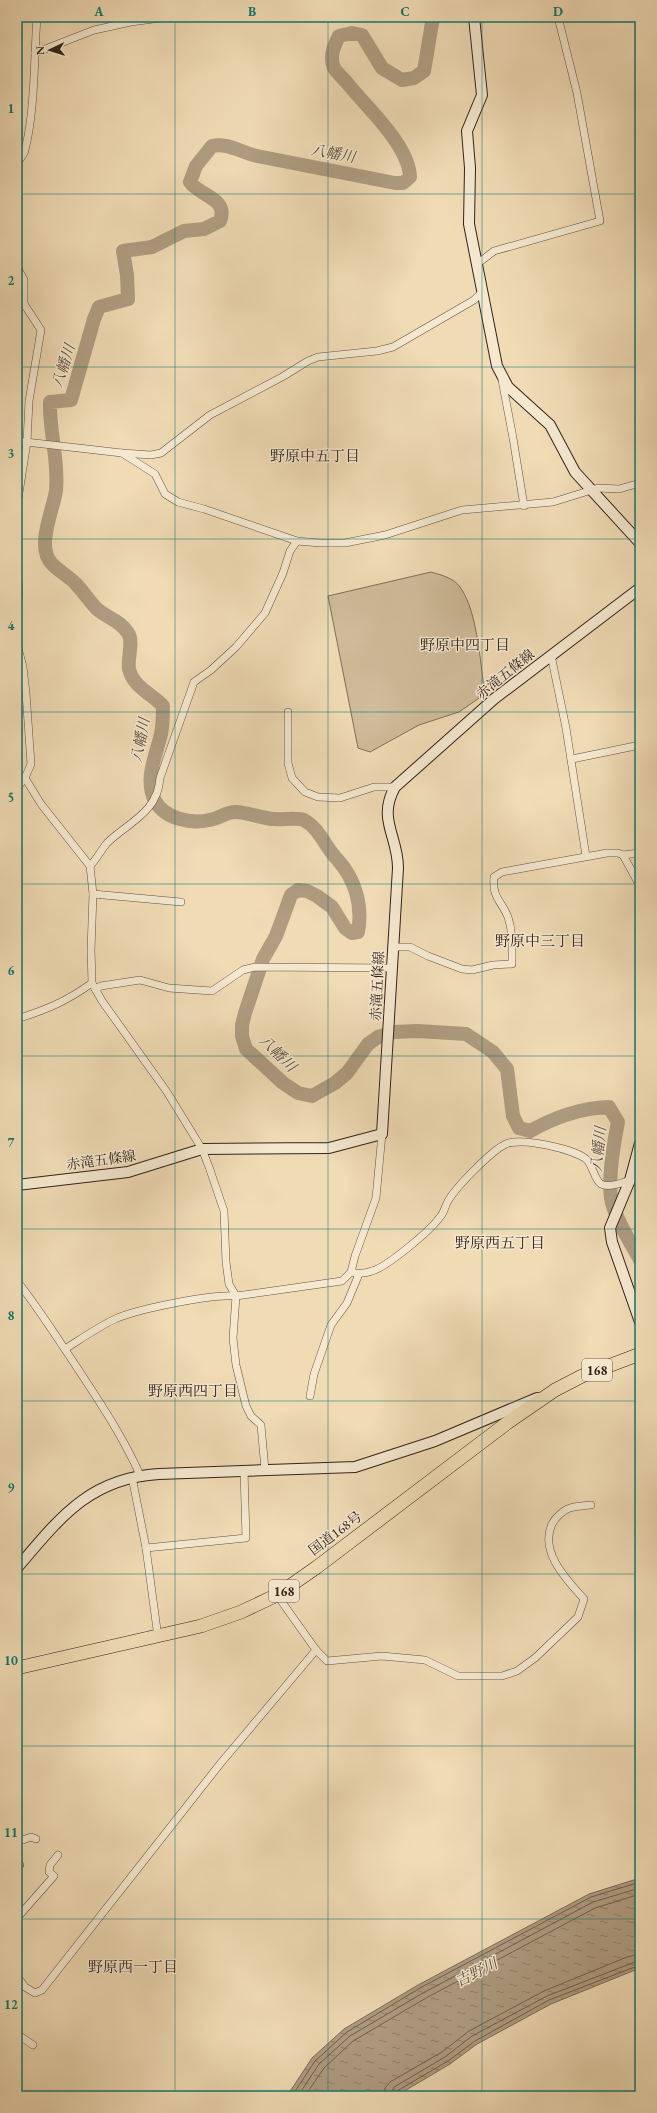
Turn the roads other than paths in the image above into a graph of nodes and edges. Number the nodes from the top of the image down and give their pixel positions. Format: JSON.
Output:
{"nodes":[{"id":1,"x":37,"y":17,"type":"edge"},
{"id":2,"x":168,"y":17,"type":"edge"},
{"id":3,"x":474,"y":17,"type":"edge"},
{"id":4,"x":558,"y":17,"type":"edge"},
{"id":5,"x":35,"y":53,"type":"junction"},
{"id":6,"x":17,"y":163,"type":"edge"},
{"id":7,"x":477,"y":264,"type":"junction"},
{"id":8,"x":17,"y":267,"type":"edge"},
{"id":9,"x":482,"y":292,"type":"junction"},
{"id":10,"x":500,"y":374,"type":"junction"},
{"id":11,"x":17,"y":440,"type":"edge"},
{"id":12,"x":27,"y":442,"type":"junction"},
{"id":13,"x":122,"y":453,"type":"junction"},
{"id":14,"x":640,"y":483,"type":"edge"},
{"id":15,"x":591,"y":491,"type":"junction"},
{"id":16,"x":17,"y":506,"type":"edge"},
{"id":17,"x":524,"y":506,"type":"junction"},
{"id":18,"x":298,"y":541,"type":"junction"},
{"id":19,"x":640,"y":543,"type":"edge"},
{"id":20,"x":17,"y":562,"type":"edge"},
{"id":21,"x":640,"y":588,"type":"edge"},
{"id":22,"x":17,"y":610,"type":"edge"},
{"id":23,"x":17,"y":644,"type":"edge"},
{"id":24,"x":551,"y":655,"type":"junction"},
{"id":25,"x":288,"y":712,"type":"dead end"},
{"id":26,"x":640,"y":745,"type":"edge"},
{"id":27,"x":572,"y":759,"type":"junction"},
{"id":28,"x":25,"y":778,"type":"junction"},
{"id":29,"x":395,"y":787,"type":"junction"},
{"id":30,"x":17,"y":788,"type":"edge"},
{"id":31,"x":640,"y":853,"type":"edge"},
{"id":32,"x":623,"y":855,"type":"junction"},
{"id":33,"x":586,"y":856,"type":"junction"},
{"id":34,"x":90,"y":866,"type":"junction"},
{"id":35,"x":640,"y":886,"type":"edge"},
{"id":36,"x":93,"y":894,"type":"junction"},
{"id":37,"x":181,"y":902,"type":"dead end"},
{"id":38,"x":393,"y":947,"type":"junction"},
{"id":39,"x":392,"y":968,"type":"junction"},
{"id":40,"x":93,"y":986,"type":"junction"},
{"id":41,"x":17,"y":1018,"type":"edge"},
{"id":42,"x":382,"y":1134,"type":"junction"},
{"id":43,"x":640,"y":1143,"type":"edge"},
{"id":44,"x":202,"y":1149,"type":"junction"},
{"id":45,"x":637,"y":1164,"type":"edge"},
{"id":46,"x":17,"y":1184,"type":"edge"},
{"id":47,"x":622,"y":1188,"type":"junction"},
{"id":48,"x":351,"y":1272,"type":"junction"},
{"id":49,"x":359,"y":1274,"type":"junction"},
{"id":50,"x":17,"y":1281,"type":"edge"},
{"id":51,"x":236,"y":1296,"type":"junction"},
{"id":52,"x":640,"y":1322,"type":"edge"},
{"id":53,"x":65,"y":1349,"type":"junction"},
{"id":54,"x":640,"y":1354,"type":"edge"},
{"id":55,"x":555,"y":1390,"type":"junction"},
{"id":56,"x":310,"y":1396,"type":"dead end"},
{"id":57,"x":244,"y":1470,"type":"junction"},
{"id":58,"x":265,"y":1470,"type":"junction"},
{"id":59,"x":136,"y":1476,"type":"junction"},
{"id":60,"x":591,"y":1506,"type":"dead end"},
{"id":61,"x":146,"y":1548,"type":"junction"},
{"id":62,"x":17,"y":1568,"type":"edge"},
{"id":63,"x":277,"y":1595,"type":"junction"},
{"id":64,"x":158,"y":1637,"type":"junction"},
{"id":65,"x":316,"y":1650,"type":"junction"},
{"id":66,"x":17,"y":1668,"type":"edge"},
{"id":67,"x":36,"y":1839,"type":"dead end"},
{"id":68,"x":17,"y":1842,"type":"edge"},
{"id":69,"x":58,"y":1855,"type":"dead end"},
{"id":70,"x":17,"y":1860,"type":"edge"},
{"id":71,"x":17,"y":1868,"type":"edge"},
{"id":72,"x":17,"y":1918,"type":"edge"},
{"id":73,"x":17,"y":1976,"type":"edge"},
{"id":74,"x":17,"y":2034,"type":"edge"},
{"id":75,"x":33,"y":2045,"type":"dead end"}],
"edges":[{"from":1,"to":5,"type":"street"},
{"from":2,"to":5,"type":"street"},
{"from":3,"to":7,"type":"street"},
{"from":4,"to":7,"type":"street"},
{"from":5,"to":6,"type":"street"},
{"from":7,"to":9,"type":"street"},
{"from":8,"to":12,"type":"street"},
{"from":9,"to":10,"type":"street"},
{"from":9,"to":13,"type":"street"},
{"from":10,"to":15,"type":"street"},
{"from":10,"to":17,"type":"street"},
{"from":11,"to":12,"type":"street"},
{"from":12,"to":13,"type":"street"},
{"from":12,"to":16,"type":"street"},
{"from":13,"to":18,"type":"street"},
{"from":14,"to":15,"type":"street"},
{"from":15,"to":17,"type":"street"},
{"from":15,"to":19,"type":"street"},
{"from":17,"to":18,"type":"street"},
{"from":18,"to":34,"type":"street"},
{"from":20,"to":22,"type":"street"},
{"from":21,"to":24,"type":"street","name":"赤滝五條線"},
{"from":23,"to":28,"type":"street"},
{"from":24,"to":27,"type":"street"},
{"from":24,"to":29,"type":"street","name":"赤滝五條線"},
{"from":25,"to":29,"type":"street"},
{"from":26,"to":27,"type":"street"},
{"from":27,"to":33,"type":"street"},
{"from":28,"to":30,"type":"street"},
{"from":28,"to":34,"type":"street"},
{"from":29,"to":38,"type":"street","name":"赤滝五條線"},
{"from":31,"to":32,"type":"street"},
{"from":32,"to":33,"type":"street"},
{"from":32,"to":35,"type":"street"},
{"from":33,"to":38,"type":"street"},
{"from":34,"to":36,"type":"street"},
{"from":36,"to":37,"type":"street"},
{"from":36,"to":40,"type":"street"},
{"from":38,"to":39,"type":"street","name":"赤滝五條線"},
{"from":39,"to":40,"type":"street"},
{"from":39,"to":42,"type":"street","name":"赤滝五條線"},
{"from":40,"to":41,"type":"street"},
{"from":40,"to":44,"type":"street"},
{"from":42,"to":44,"type":"street","name":"赤滝五條線"},
{"from":42,"to":48,"type":"street"},
{"from":43,"to":45,"type":"street"},
{"from":44,"to":46,"type":"street","name":"赤滝五條線"},
{"from":44,"to":51,"type":"street"},
{"from":45,"to":47,"type":"street"},
{"from":47,"to":49,"type":"street"},
{"from":47,"to":52,"type":"street"},
{"from":48,"to":49,"type":"street"},
{"from":48,"to":51,"type":"street"},
{"from":49,"to":56,"type":"street"},
{"from":50,"to":53,"type":"street"},
{"from":51,"to":53,"type":"street"},
{"from":51,"to":58,"type":"street"},
{"from":53,"to":59,"type":"street"},
{"from":54,"to":55,"type":"highway","name":"国道168号","number":"168"},
{"from":55,"to":58,"type":"street"},
{"from":55,"to":63,"type":"highway","name":"国道168号","number":"168"},
{"from":57,"to":58,"type":"street"},
{"from":57,"to":59,"type":"street"},
{"from":57,"to":61,"type":"street"},
{"from":59,"to":61,"type":"street"},
{"from":59,"to":62,"type":"street"},
{"from":60,"to":65,"type":"street"},
{"from":61,"to":64,"type":"street"},
{"from":63,"to":64,"type":"highway","name":"国道168号","number":"168"},
{"from":63,"to":65,"type":"street"},
{"from":64,"to":66,"type":"highway","name":"国道168号","number":"168"},
{"from":65,"to":73,"type":"street"},
{"from":67,"to":68,"type":"street"},
{"from":69,"to":72,"type":"street"},
{"from":70,"to":71,"type":"street"},
{"from":74,"to":75,"type":"street"}]}
